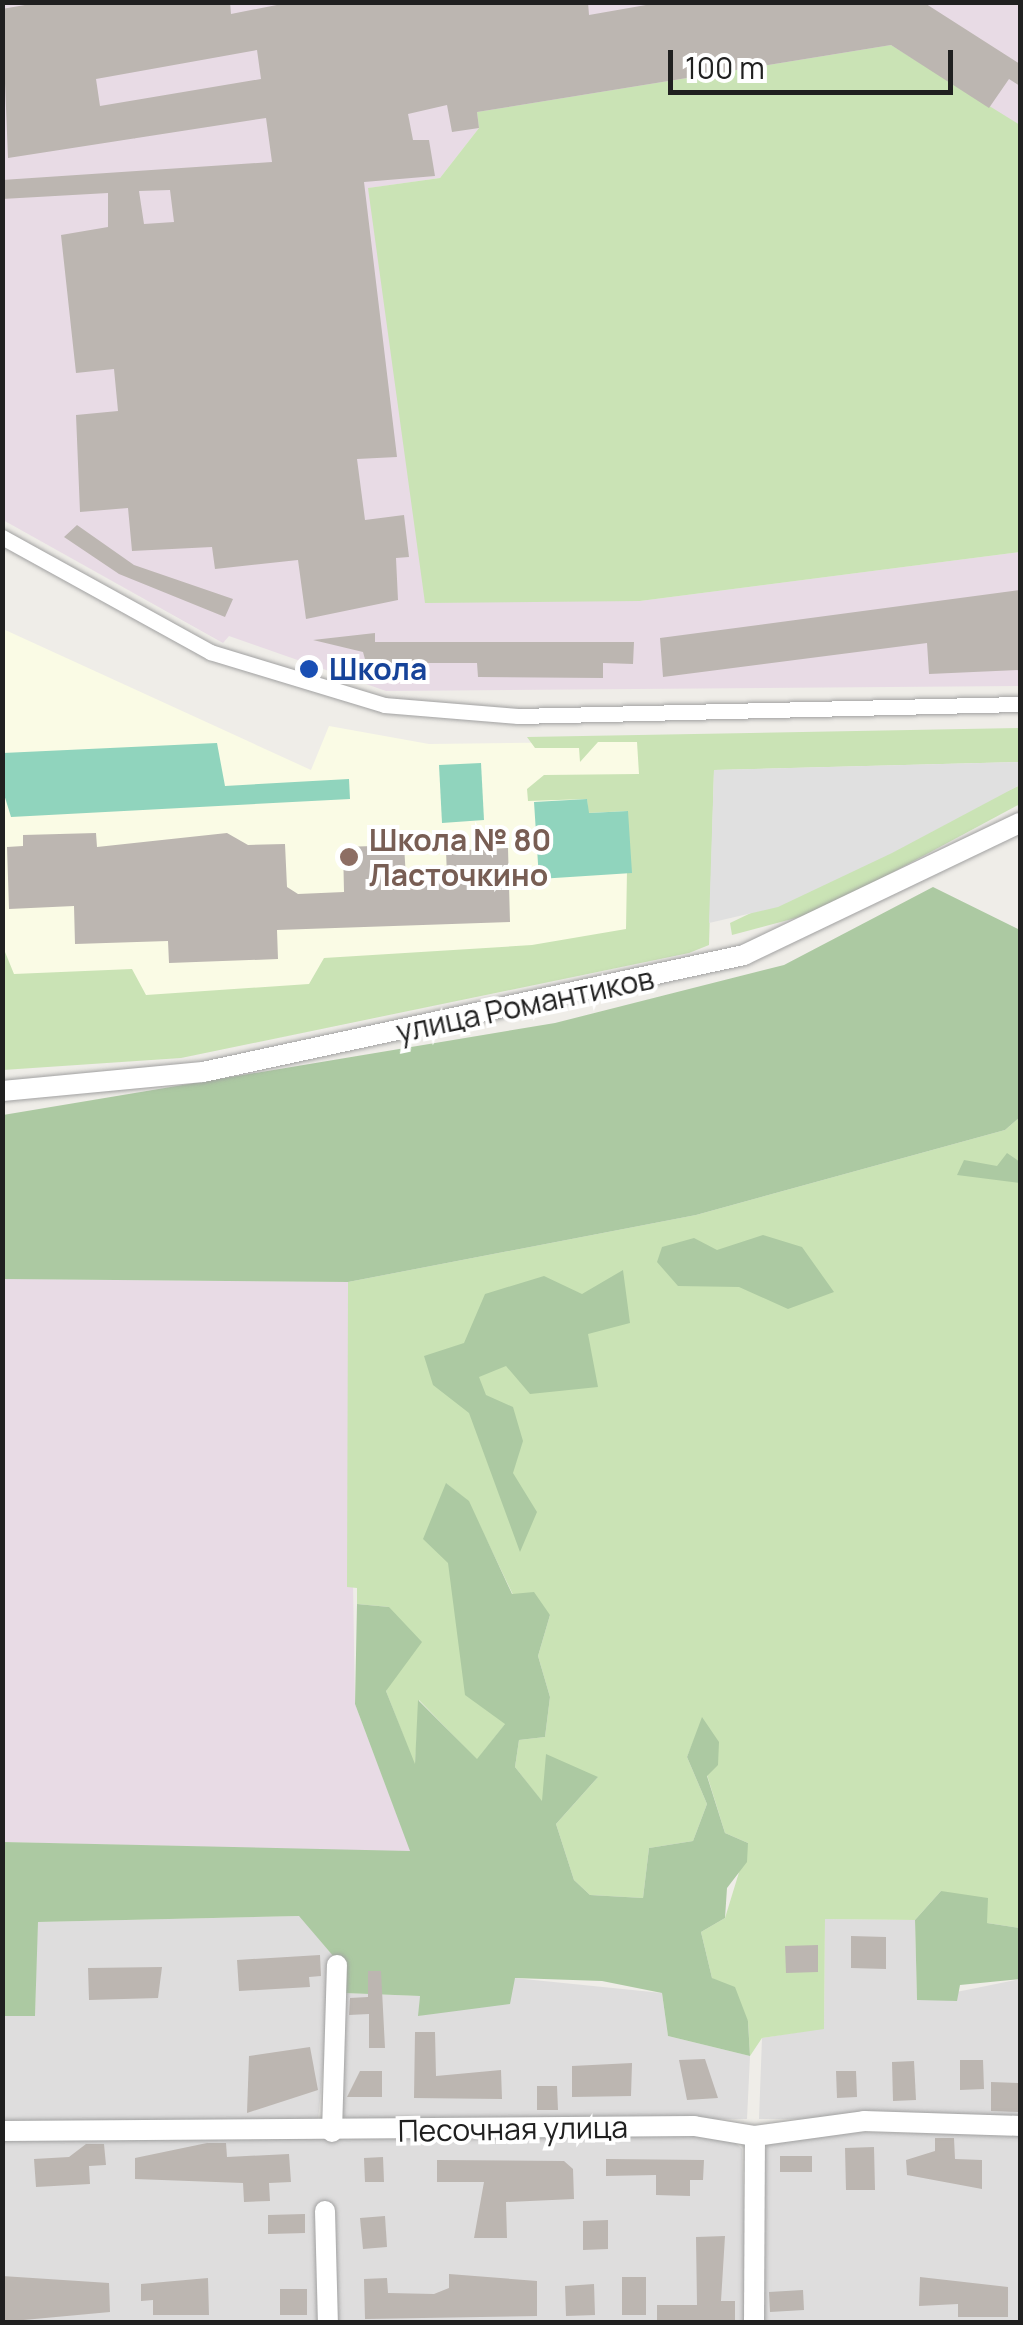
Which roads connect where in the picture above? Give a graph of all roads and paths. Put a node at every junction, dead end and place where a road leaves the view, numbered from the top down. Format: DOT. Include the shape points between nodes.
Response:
graph roads {
  1 [pos="2,537"];
  2 [pos="1020,704"];
  3 [pos="1020,822"];
  4 [pos="2,1090"];
  5 [pos="337,1965"];
  6 [pos="1020,2126"];
  7 [pos="2,2131"];
  8 [pos="332,2132"];
  9 [pos="754,2136"];
  10 [pos="325,2212"];
  11 [pos="328,2322"];
  12 [pos="754,2322"];
  1 -- 2 [label="street" via="210,652 384,704 518,716"];
  3 -- 4 [label="street, улица Романтиков" via="744,955 203,1072"];
  5 -- 8 [label="street"];
  6 -- 9 [label="street, Песочная улица" via="864,2121"];
  7 -- 8 [label="street, Песочная улица"];
  8 -- 9 [label="street, Песочная улица" via="694,2126"];
  9 -- 12 [label="street"];
  10 -- 11 [label="street"];
}
